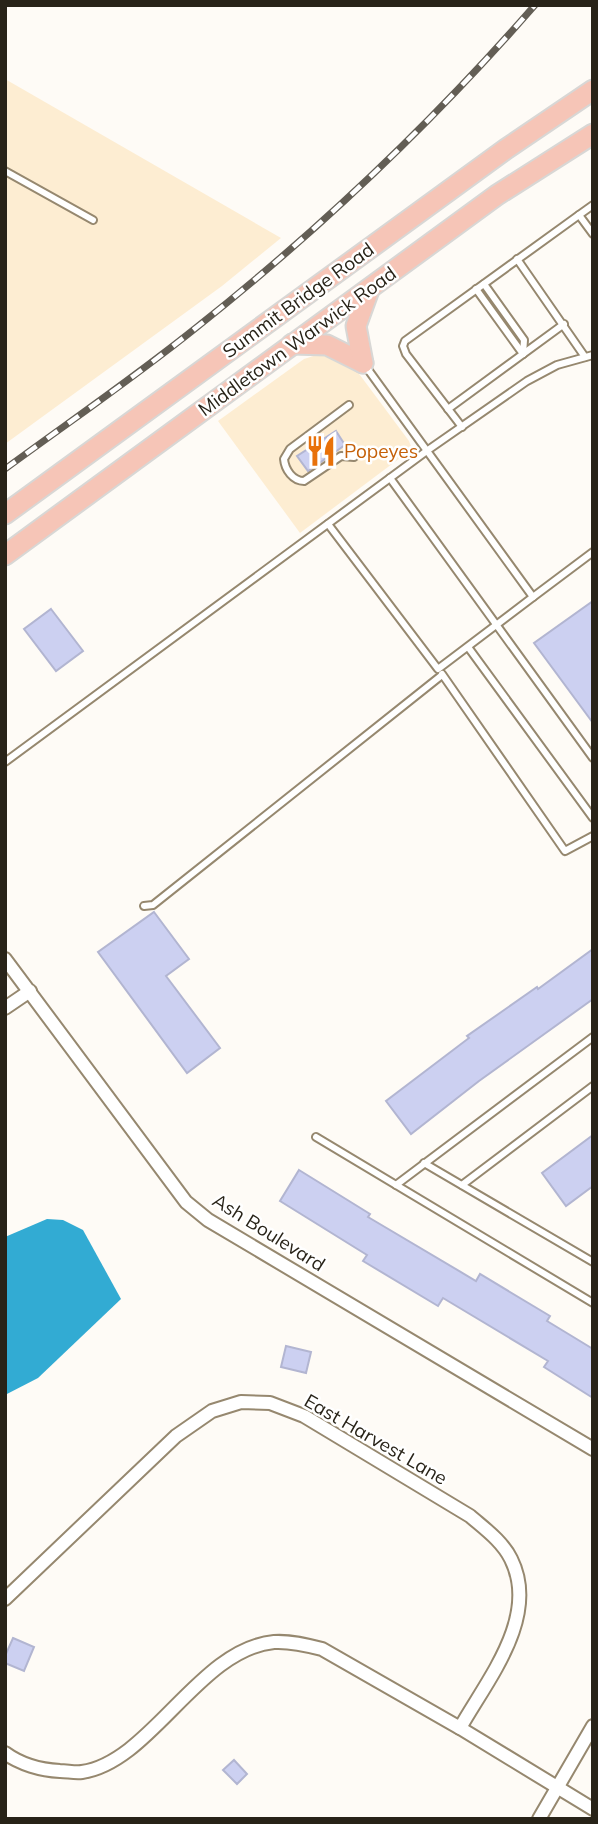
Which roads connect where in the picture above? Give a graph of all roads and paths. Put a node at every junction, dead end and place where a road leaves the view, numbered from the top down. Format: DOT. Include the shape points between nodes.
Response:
graph roads {
  1 [pos="593,90"];
  2 [pos="593,134"];
  3 [pos="5,171"];
  4 [pos="593,205"];
  5 [pos="579,215"];
  6 [pos="93,220"];
  7 [pos="593,233"];
  8 [pos="517,259"];
  9 [pos="484,284"];
  10 [pos="370,288"];
  11 [pos="476,289"];
  12 [pos="564,324"];
  13 [pos="292,344"];
  14 [pos="523,354"];
  15 [pos="589,356"];
  16 [pos="363,363"];
  17 [pos="349,405"];
  18 [pos="448,409"];
  19 [pos="462,427"];
  20 [pos="428,450"];
  21 [pos="354,457"];
  22 [pos="390,478"];
  23 [pos="5,514"];
  24 [pos="328,524"];
  25 [pos="593,552"];
  26 [pos="5,555"];
  27 [pos="533,597"];
  28 [pos="498,624"];
  29 [pos="468,647"];
  30 [pos="440,672"];
  31 [pos="593,758"];
  32 [pos="5,762"];
  33 [pos="593,818"];
  34 [pos="593,836"];
  35 [pos="144,906"];
  36 [pos="5,959"];
  37 [pos="30,991"];
  38 [pos="5,1008"];
  39 [pos="593,1037"];
  40 [pos="593,1086"];
  41 [pos="316,1137"];
  42 [pos="424,1163"];
  43 [pos="396,1185"];
  44 [pos="462,1185"];
  45 [pos="593,1262"];
  46 [pos="593,1303"];
  47 [pos="593,1449"];
  48 [pos="5,1599"];
  49 [pos="593,1726"];
  50 [pos="460,1728"];
  51 [pos="5,1753"];
  52 [pos="555,1787"];
  53 [pos="593,1810"];
  54 [pos="539,1819"];
  1 -- 23 [label="main road, Summit Bridge Road"];
  2 -- 10 [label="main road, Middletown Warwick Road" via="497,195"];
  3 -- 6 [label="lane"];
  4 -- 5 [label="lane"];
  5 -- 7 [label="lane"];
  5 -- 8 [label="lane"];
  8 -- 9 [label="lane"];
  8 -- 12 [label="lane"];
  9 -- 11 [label="lane"];
  9 -- 14 [label="lane" via="524,340"];
  10 -- 13 [label="main road, Middletown Warwick Road"];
  10 -- 16 [label="main road" via="356,326"];
  11 -- 14 [label="lane"];
  11 -- 18 [label="lane" via="403,346"];
  12 -- 14 [label="lane"];
  12 -- 15 [label="lane"];
  13 -- 16 [label="main road" via="327,345"];
  13 -- 26 [label="main road, Middletown Warwick Road"];
  14 -- 18 [label="lane"];
  15 -- 19 [label="lane" via="557,365 527,381"];
  16 -- 20 [label="lane"];
  17 -- 21 [label="lane" via="285,453 284,463 293,477 304,481 341,456"];
  18 -- 19 [label="lane"];
  19 -- 20 [label="lane"];
  20 -- 22 [label="lane"];
  20 -- 27 [label="lane"];
  22 -- 24 [label="lane"];
  22 -- 28 [label="lane"];
  24 -- 30 [label="lane"];
  24 -- 32 [label="lane"];
  25 -- 27 [label="lane"];
  27 -- 28 [label="lane"];
  28 -- 29 [label="lane"];
  28 -- 31 [label="lane"];
  29 -- 30 [label="lane"];
  29 -- 33 [label="lane"];
  30 -- 34 [label="lane" via="565,851"];
  30 -- 35 [label="lane" via="153,905"];
  36 -- 37 [label="street, Ash Boulevard"];
  37 -- 38 [label="street"];
  37 -- 47 [label="street, Ash Boulevard" via="186,1202 208,1220"];
  39 -- 42 [label="lane"];
  40 -- 44 [label="lane"];
  41 -- 43 [label="lane"];
  42 -- 43 [label="lane"];
  42 -- 44 [label="lane"];
  43 -- 46 [label="lane"];
  44 -- 45 [label="lane"];
  48 -- 50 [label="street, East Harvest Lane" via="176,1436 212,1411 241,1402 270,1403 304,1416 470,1516 511,1559 520,1609 509,1643"];
  49 -- 52 [label="street"];
  50 -- 51 [label="street" via="322,1649 273,1642 221,1664 113,1760 82,1772 48,1770"];
  50 -- 52 [label="street"];
  52 -- 53 [label="street"];
  52 -- 54 [label="street"];
}
